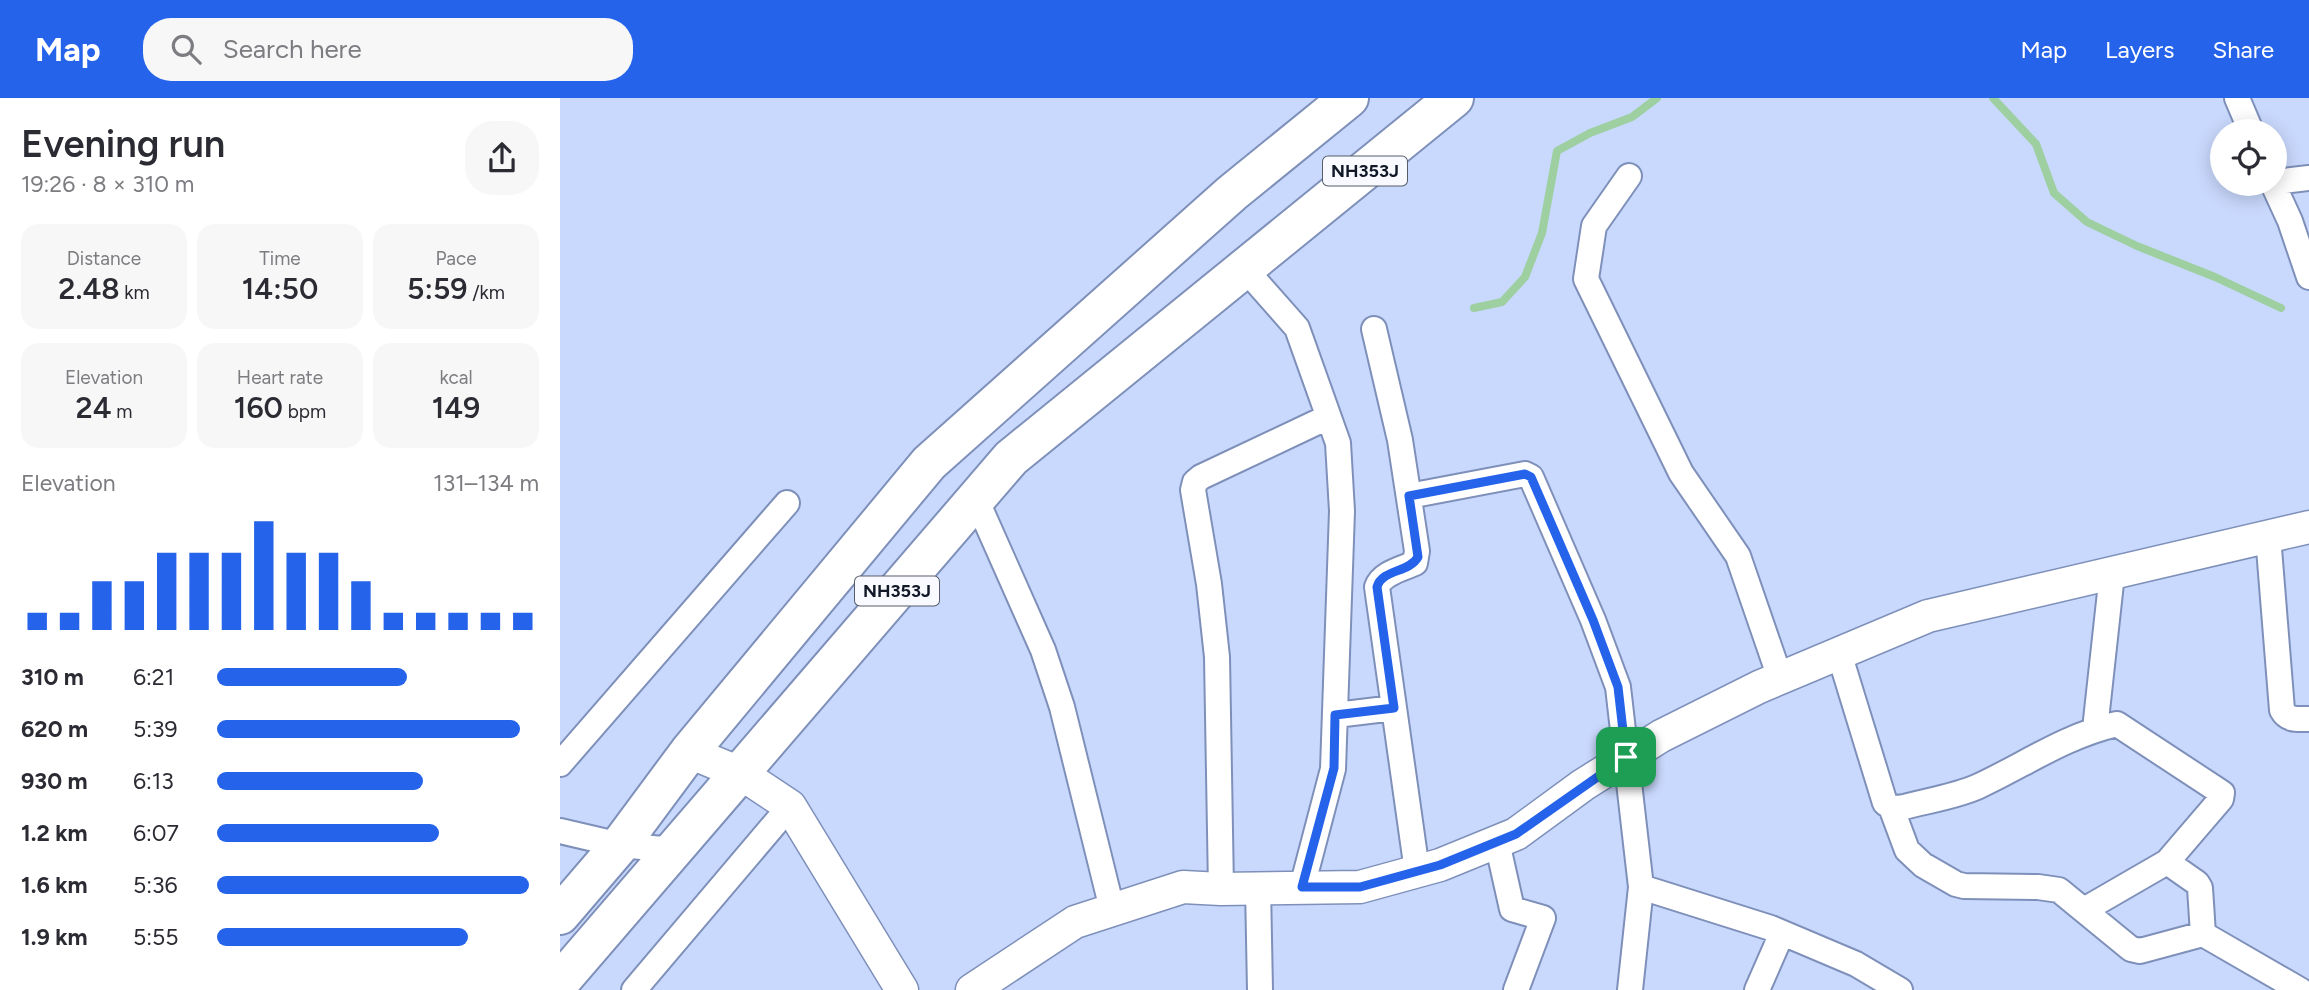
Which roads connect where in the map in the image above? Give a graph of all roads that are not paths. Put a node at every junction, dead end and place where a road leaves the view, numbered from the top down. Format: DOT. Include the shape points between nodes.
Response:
graph roads {
  1 [pos="1349,98"];
  2 [pos="1454,98"];
  3 [pos="2237,98"];
  4 [pos="2245,119"];
  5 [pos="1629,176"];
  6 [pos="2309,178"];
  7 [pos="2287,181"];
  8 [pos="2279,196"];
  9 [pos="1245,269"];
  10 [pos="2309,277"];
  11 [pos="1374,329"];
  12 [pos="1328,417"];
  13 [pos="1409,496"];
  14 [pos="976,499"];
  15 [pos="788,503"];
  16 [pos="2309,527"];
  17 [pos="2268,537"];
  18 [pos="2112,574"];
  19 [pos="1839,653"];
  20 [pos="1780,678"];
  21 [pos="1394,708"];
  22 [pos="1335,715"];
  23 [pos="2309,719"];
  24 [pos="2095,729"];
  25 [pos="689,752"];
  26 [pos="1626,757"];
  27 [pos="560,764"];
  28 [pos="740,773"];
  29 [pos="790,806"];
  30 [pos="1891,807"];
  31 [pos="560,831"];
  32 [pos="1497,842"];
  33 [pos="620,845"];
  34 [pos="674,850"];
  35 [pos="2167,862"];
  36 [pos="1418,871"];
  37 [pos="1258,887"];
  38 [pos="1302,887"];
  39 [pos="1641,887"];
  40 [pos="1221,889"];
  41 [pos="1112,909"];
  42 [pos="2084,910"];
  43 [pos="560,915"];
  44 [pos="1782,933"];
  45 [pos="2203,934"];
  46 [pos="560,982"];
  47 [pos="634,990"];
  48 [pos="902,990"];
  49 [pos="972,990"];
  50 [pos="1260,990"];
  51 [pos="1516,990"];
  52 [pos="1630,990"];
  53 [pos="1757,990"];
  54 [pos="1900,990"];
  55 [pos="2300,990"];
  1 -- 25 [label="highway, NH353J" via="1232,193 929,463"];
  2 -- 9 [label="highway, NH353J"];
  3 -- 4 [label="street"];
  5 -- 20 [label="street" via="1594,226 1586,279 1681,473 1738,556"];
  6 -- 7 [label="street"];
  8 -- 10 [label="street"];
  9 -- 12 [label="street" via="1297,328"];
  9 -- 14 [label="highway, NH353J" via="1011,458"];
  11 -- 13 [label="street"];
  12 -- 22 [label="street" via="1338,443 1342,511"];
  12 -- 40 [label="street" via="1201,477 1193,490 1216,657"];
  13 -- 21 [label="street" via="1418,557 1415,563 1378,581 1377,587"];
  13 -- 26 [label="street" via="1525,474 1531,477 1618,687"];
  14 -- 28 [label="highway, NH353J"];
  14 -- 41 [label="street" via="1062,707"];
  15 -- 27 [label="street"];
  16 -- 17 [label="street"];
  17 -- 18 [label="street"];
  17 -- 23 [label="street" via="2282,710 2292,719"];
  18 -- 19 [label="street" via="1928,616"];
  18 -- 24 [label="street"];
  19 -- 20 [label="street"];
  19 -- 30 [label="street" via="1885,803"];
  20 -- 26 [label="street"];
  21 -- 22 [label="street"];
  21 -- 36 [label="street"];
  22 -- 38 [label="street" via="1334,768"];
  24 -- 30 [label="street" via="1977,788"];
  24 -- 35 [label="street" via="2117,724 2222,793"];
  25 -- 28 [label="street"];
  25 -- 33 [label="highway, NH353J"];
  26 -- 32 [label="street" via="1516,834"];
  26 -- 39 [label="street"];
  28 -- 29 [label="street"];
  28 -- 34 [label="highway, NH353J"];
  29 -- 47 [label="street"];
  29 -- 48 [label="street"];
  30 -- 42 [label="street" via="1907,850 1956,884 2059,890"];
  31 -- 33 [label="street"];
  32 -- 36 [label="street"];
  32 -- 51 [label="street" via="1512,909 1543,918"];
  33 -- 34 [label="street"];
  33 -- 43 [label="highway, NH353J"];
  34 -- 46 [label="highway, NH353J"];
  35 -- 42 [label="street"];
  35 -- 45 [label="street" via="2200,888"];
  36 -- 38 [label="street" via="1360,887"];
  37 -- 38 [label="street"];
  37 -- 40 [label="street"];
  37 -- 50 [label="street"];
  39 -- 44 [label="street"];
  39 -- 52 [label="street"];
  40 -- 41 [label="street" via="1183,887"];
  41 -- 49 [label="street" via="1075,922"];
  42 -- 45 [label="street" via="2131,949 2140,951"];
  44 -- 53 [label="street"];
  44 -- 54 [label="street" via="1857,964"];
  45 -- 55 [label="street"];
}
